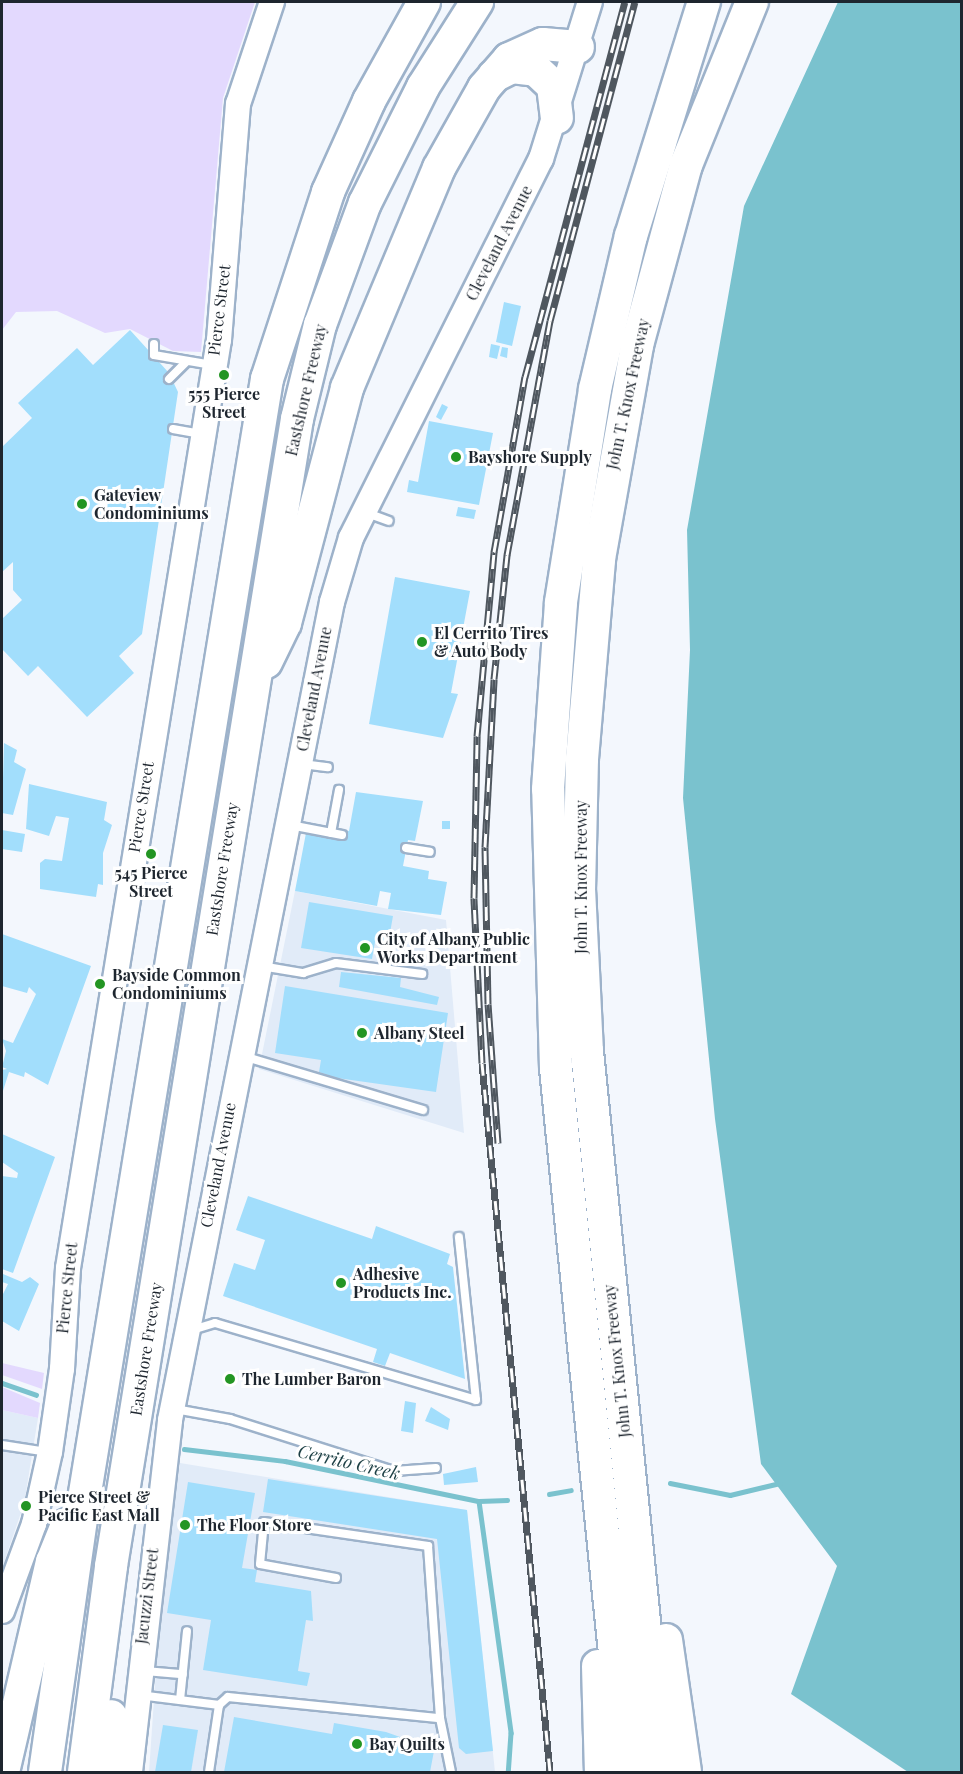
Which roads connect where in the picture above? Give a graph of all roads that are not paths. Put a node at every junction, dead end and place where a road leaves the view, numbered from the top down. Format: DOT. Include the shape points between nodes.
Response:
graph roads {
  1 [pos="272,2"];
  2 [pos="406,2"];
  3 [pos="424,2"];
  4 [pos="477,2"];
  5 [pos="590,2"];
  6 [pos="693,2"];
  7 [pos="704,2"];
  8 [pos="745,2"];
  9 [pos="752,2"];
  10 [pos="578,47"];
  11 [pos="718,78"];
  12 [pos="484,88"];
  13 [pos="556,118"];
  14 [pos="657,145"];
  15 [pos="341,161"];
  16 [pos="154,344"];
  17 [pos="187,361"];
  18 [pos="212,366"];
  19 [pos="169,379"];
  20 [pos="173,429"];
  21 [pos="200,435"];
  22 [pos="363,511"];
  23 [pos="389,521"];
  24 [pos="249,698"];
  25 [pos="299,764"];
  26 [pos="328,767"];
  27 [pos="339,790"];
  28 [pos="286,824"];
  29 [pos="331,833"];
  30 [pos="342,835"];
  31 [pos="406,848"];
  32 [pos="430,852"];
  33 [pos="258,965"];
  34 [pos="422,974"];
  35 [pos="240,1055"];
  36 [pos="423,1110"];
  37 [pos="459,1237"];
  38 [pos="185,1332"];
  39 [pos="615,1342"];
  40 [pos="171,1414"];
  41 [pos="2,1445"];
  42 [pos="50,1452"];
  43 [pos="436,1468"];
  44 [pos="83,1505"];
  45 [pos="336,1578"];
  46 [pos="608,1579"];
  47 [pos="3,1604"];
  48 [pos="104,1624"];
  49 [pos="187,1631"];
  50 [pos="139,1671"];
  51 [pos="183,1674"];
  52 [pos="136,1695"];
  53 [pos="180,1700"];
  54 [pos="219,1705"];
  55 [pos="440,1718"];
  56 [pos="3,1773"];
  57 [pos="45,1773"];
  58 [pos="84,1773"];
  59 [pos="107,1773"];
  60 [pos="130,1773"];
  61 [pos="209,1773"];
  62 [pos="451,1773"];
  63 [pos="601,1773"];
  64 [pos="627,1773"];
  65 [pos="659,1773"];
  66 [pos="685,1773"];
  1 -- 18 [label="street, Pierce Street" via="238,104 219,340"];
  2 -- 15 [label="highway"];
  3 -- 15 [label="highway"];
  4 -- 24 [label="highway, Eastshore Freeway" via="393,143 330,294 297,419"];
  5 -- 10 [label="street, Cleveland Avenue"];
  6 -- 14 [label="highway"];
  7 -- 14 [label="highway, John T. Knox Freeway"];
  8 -- 11 [label="highway"];
  9 -- 11 [label="highway, John T. Knox Freeway"];
  10 -- 12 [label="highway" via="551,43 525,49"];
  10 -- 13 [label="street, Cleveland Avenue"];
  11 -- 39 [label="highway, John T. Knox Freeway" via="673,205 632,366 607,499 588,664 580,827 582,966"];
  12 -- 13 [label="highway" via="504,69 536,70 553,86"];
  12 -- 24 [label="highway" via="423,201 358,359 285,623"];
  13 -- 22 [label="street, Cleveland Avenue" via="530,182"];
  14 -- 46 [label="highway, John T. Knox Freeway" via="615,295 582,458 558,634 548,789 556,1068"];
  15 -- 44 [label="highway" via="295,282 260,413"];
  16 -- 17 [label="lane" via="154,355"];
  17 -- 18 [label="lane"];
  17 -- 19 [label="lane"];
  18 -- 21 [label="street, Pierce Street"];
  20 -- 21 [label="lane"];
  21 -- 42 [label="street, Pierce Street" via="68,1268 62,1369"];
  22 -- 23 [label="lane"];
  22 -- 25 [label="street, Cleveland Avenue" via="332,602"];
  24 -- 48 [label="highway, Eastshore Freeway"];
  25 -- 26 [label="lane"];
  25 -- 28 [label="street, Cleveland Avenue"];
  27 -- 29 [label="lane"];
  28 -- 29 [label="lane"];
  28 -- 33 [label="street, Cleveland Avenue"];
  29 -- 30 [label="lane"];
  31 -- 32 [label="lane"];
  33 -- 34 [label="lane" via="303,973 336,963"];
  33 -- 35 [label="street, Cleveland Avenue"];
  35 -- 36 [label="lane"];
  35 -- 38 [label="street, Cleveland Avenue"];
  37 -- 38 [label="lane" via="476,1400 215,1323"];
  38 -- 40 [label="street, Cleveland Avenue"];
  39 -- 65 [label="highway, John T. Knox Freeway"];
  39 -- 66 [label="highway" via="630,1364"];
  40 -- 43 [label="lane" via="230,1419 394,1471"];
  40 -- 50 [label="street, Jacuzzi Street"];
  41 -- 42 [label="lane"];
  42 -- 47 [label="street, Pierce Street" via="34,1524"];
  44 -- 56 [label="highway" via="62,1531 52,1562"];
  44 -- 57 [label="highway"];
  45 -- 55 [label="lane" via="260,1564 264,1522 428,1546"];
  46 -- 63 [label="highway" via="598,1661"];
  46 -- 64 [label="highway, John T. Knox Freeway"];
  48 -- 58 [label="highway, Eastshore Freeway"];
  48 -- 59 [label="highway" via="116,1664"];
  49 -- 51 [label="lane"];
  50 -- 51 [label="lane"];
  50 -- 52 [label="street, Jacuzzi Street"];
  51 -- 53 [label="lane"];
  52 -- 53 [label="lane"];
  52 -- 60 [label="street, Jacuzzi Street"];
  53 -- 54 [label="lane"];
  54 -- 55 [label="lane" via="228,1697"];
  54 -- 61 [label="lane"];
  55 -- 62 [label="lane"];
}
